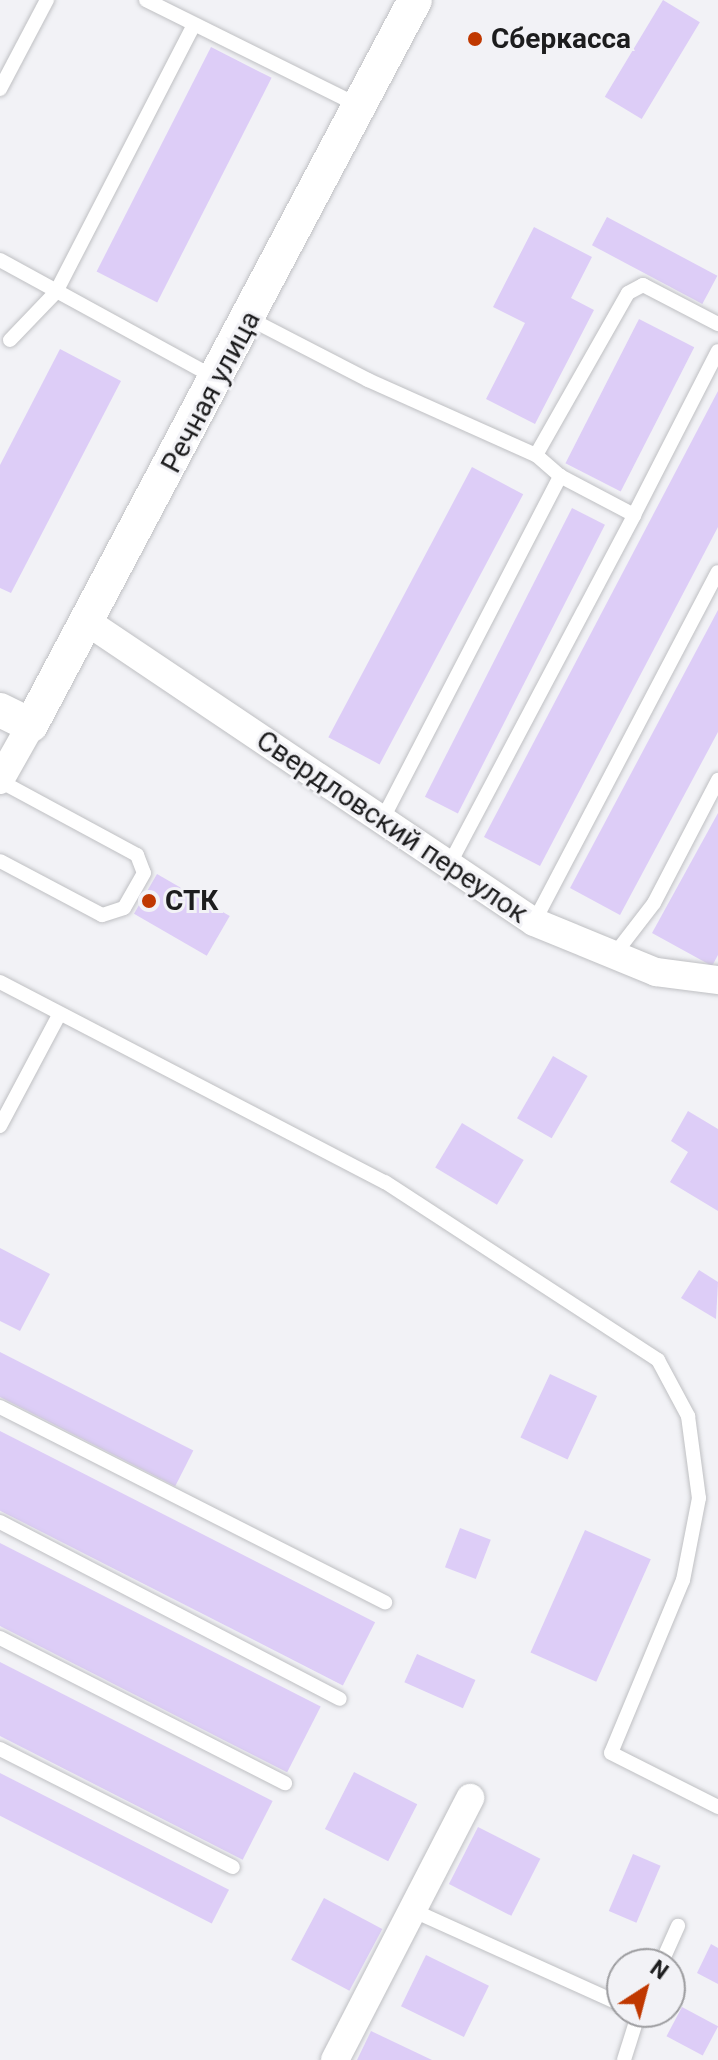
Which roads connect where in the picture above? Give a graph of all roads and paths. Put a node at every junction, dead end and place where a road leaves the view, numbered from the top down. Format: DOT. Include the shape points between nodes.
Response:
graph roads {
  1 [pos="47,0"];
  2 [pos="146,0"];
  3 [pos="415,0"];
  4 [pos="194,25"];
  5 [pos="0,89"];
  6 [pos="360,106"];
  7 [pos="0,260"];
  8 [pos="56,292"];
  9 [pos="250,319"];
  10 [pos="718,324"];
  11 [pos="10,340"];
  12 [pos="718,351"];
  13 [pos="218,379"];
  14 [pos="536,455"];
  15 [pos="560,476"];
  16 [pos="634,515"];
  17 [pos="718,572"];
  18 [pos="89,623"];
  19 [pos="0,710"];
  20 [pos="31,725"];
  21 [pos="718,780"];
  22 [pos="0,781"];
  23 [pos="381,822"];
  24 [pos="0,861"];
  25 [pos="448,867"];
  26 [pos="534,922"];
  27 [pos="614,955"];
  28 [pos="718,980"];
  29 [pos="0,982"];
  30 [pos="59,1015"];
  31 [pos="0,1126"];
  32 [pos="0,1407"];
  33 [pos="0,1522"];
  34 [pos="385,1602"];
  35 [pos="0,1638"];
  36 [pos="340,1699"];
  37 [pos="0,1749"];
  38 [pos="285,1783"];
  39 [pos="470,1798"];
  40 [pos="718,1807"];
  41 [pos="233,1867"];
  42 [pos="412,1910"];
  43 [pos="678,1926"];
  44 [pos="668,1948"];
  45 [pos="606,1998"];
  46 [pos="634,2028"];
  47 [pos="335,2060"];
  48 [pos="624,2060"];
  1 -- 5 [label="lane"];
  2 -- 4 [label="lane"];
  3 -- 6 [label="street, Речная улица"];
  4 -- 6 [label="lane"];
  4 -- 8 [label="lane"];
  6 -- 9 [label="street, Речная улица"];
  7 -- 8 [label="lane"];
  8 -- 11 [label="lane"];
  8 -- 13 [label="lane"];
  9 -- 13 [label="street, Речная улица"];
  9 -- 14 [label="lane" via="368,380"];
  10 -- 14 [label="lane" via="643,285 628,293"];
  12 -- 16 [label="lane"];
  13 -- 18 [label="street, Речная улица"];
  14 -- 15 [label="lane"];
  15 -- 16 [label="lane"];
  15 -- 23 [label="lane"];
  16 -- 25 [label="lane"];
  17 -- 26 [label="lane"];
  18 -- 20 [label="street, Речная улица"];
  18 -- 23 [label="street, Свердловский переулок"];
  19 -- 20 [label="street"];
  20 -- 22 [label="street, Речная улица"];
  21 -- 27 [label="lane" via="654,903"];
  22 -- 24 [label="lane" via="137,855 144,873 124,908 102,915"];
  23 -- 25 [label="street, Свердловский переулок"];
  25 -- 26 [label="street, Свердловский переулок"];
  26 -- 27 [label="street, Свердловский переулок"];
  27 -- 28 [label="street, Свердловский переулок" via="656,972"];
  29 -- 30 [label="lane"];
  30 -- 31 [label="lane"];
  30 -- 40 [label="lane" via="385,1182 658,1360 688,1416 699,1498 683,1580 611,1753"];
  32 -- 34 [label="lane"];
  33 -- 36 [label="lane"];
  35 -- 38 [label="lane"];
  37 -- 41 [label="lane"];
  39 -- 42 [label="street"];
  42 -- 45 [label="lane"];
  42 -- 47 [label="street"];
  43 -- 44 [label="lane"];
  46 -- 48 [label="lane"];
}
